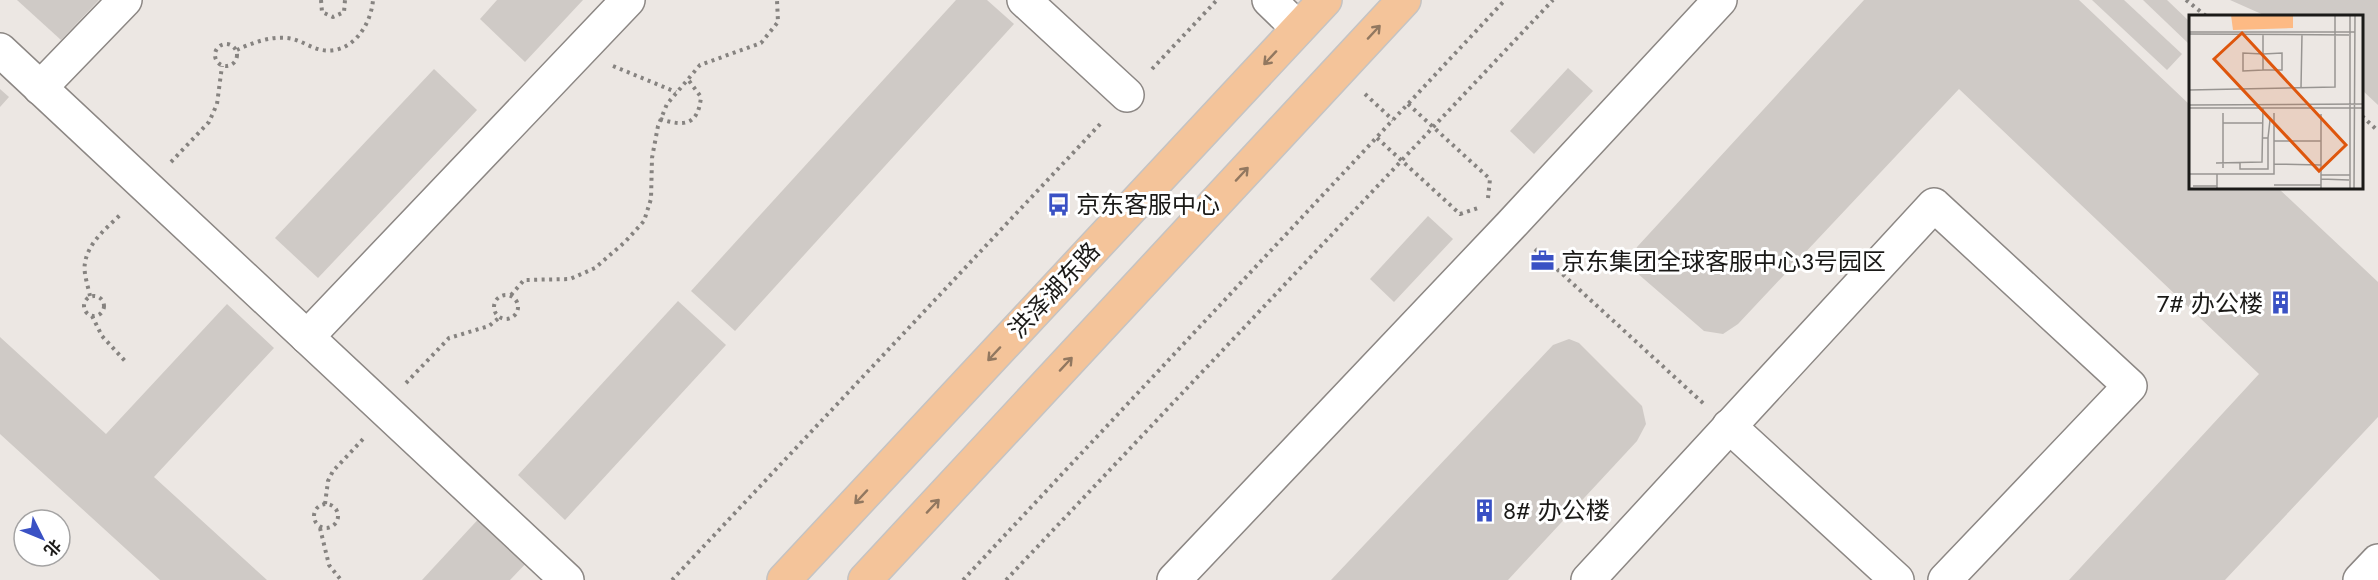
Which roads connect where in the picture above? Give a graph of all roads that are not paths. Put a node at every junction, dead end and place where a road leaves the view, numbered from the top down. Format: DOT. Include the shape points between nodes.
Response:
graph roads {
  1 [pos="125,0"];
  2 [pos="628,0"];
  3 [pos="1024,0"];
  4 [pos="1269,0"];
  5 [pos="1325,0"];
  6 [pos="1404,0"];
  7 [pos="1720,0"];
  8 [pos="1298,28"];
  9 [pos="0,50"];
  10 [pos="40,88"];
  11 [pos="1127,95"];
  12 [pos="307,337"];
  13 [pos="1729,426"];
  14 [pos="2378,561"];
  15 [pos="567,580"];
  16 [pos="784,580"];
  17 [pos="865,580"];
  18 [pos="1174,580"];
  19 [pos="1588,580"];
  20 [pos="1897,580"];
  21 [pos="1945,580"];
  22 [pos="2360,580"];
  1 -- 10 [label="lane"];
  2 -- 12 [label="lane"];
  3 -- 11 [label="lane"];
  4 -- 8 [label="lane"];
  5 -- 8 [label="main road, 洪泽湖东路"];
  17 -- 6 [label="main road, one-way"];
  7 -- 18 [label="lane"];
  8 -- 16 [label="main road, 洪泽湖东路, one-way"];
  9 -- 10 [label="lane"];
  10 -- 12 [label="lane"];
  12 -- 15 [label="lane"];
  13 -- 19 [label="lane"];
  13 -- 20 [label="lane"];
  13 -- 21 [label="lane" via="1934,205 2130,386"];
  14 -- 22 [label="lane"];
}
